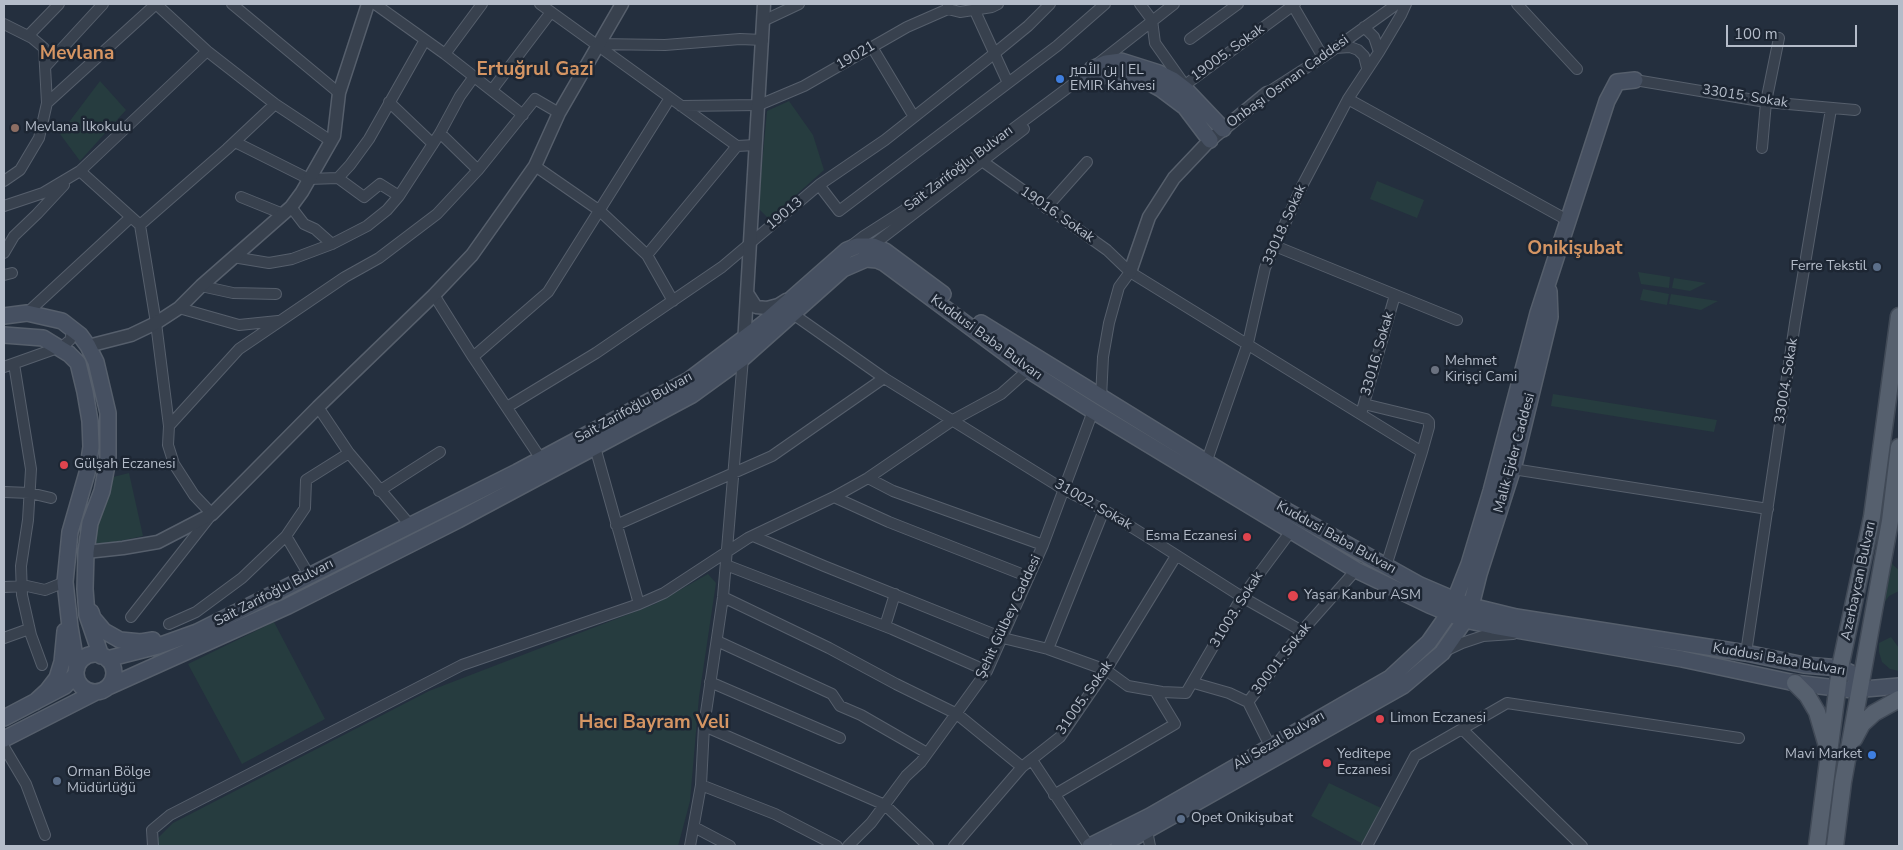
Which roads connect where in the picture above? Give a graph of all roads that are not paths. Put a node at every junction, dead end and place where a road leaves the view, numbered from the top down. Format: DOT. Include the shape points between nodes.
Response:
graph roads {
  1 [pos="60,4"];
  2 [pos="103,4"];
  3 [pos="156,4"];
  4 [pos="232,4"];
  5 [pos="482,4"];
  6 [pos="540,4"];
  7 [pos="622,4"];
  8 [pos="764,4"];
  9 [pos="798,4"];
  10 [pos="998,4"];
  11 [pos="1050,4"];
  12 [pos="1105,4"];
  13 [pos="1140,4"];
  14 [pos="1174,4"];
  15 [pos="1238,4"];
  16 [pos="1294,4"];
  17 [pos="1397,4"];
  18 [pos="1406,4"];
  19 [pos="1517,4"];
  20 [pos="367,5"];
  21 [pos="948,6"];
  22 [pos="974,10"];
  23 [pos="551,12"];
  24 [pos="1152,20"];
  25 [pos="763,21"];
  26 [pos="4,24"];
  27 [pos="1364,27"];
  28 [pos="28,36"];
  29 [pos="1779,38"];
  30 [pos="1190,39"];
  31 [pos="425,40"];
  32 [pos="763,40"];
  33 [pos="597,44"];
  34 [pos="872,47"];
  35 [pos="1335,48"];
  36 [pos="207,51"];
  37 [pos="1379,52"];
  38 [pos="995,53"];
  39 [pos="445,54"];
  40 [pos="1323,57"];
  41 [pos="45,67"];
  42 [pos="1367,68"];
  43 [pos="1577,69"];
  44 [pos="1090,75"];
  45 [pos="473,78"];
  46 [pos="1636,80"];
  47 [pos="1008,83"];
  48 [pos="1186,87"];
  49 [pos="492,90"];
  50 [pos="339,93"];
  51 [pos="1267,93"];
  52 [pos="670,98"];
  53 [pos="1348,99"];
  54 [pos="389,102"];
  55 [pos="1766,102"];
  56 [pos="47,103"];
  57 [pos="275,104"];
  58 [pos="759,105"];
  59 [pos="681,106"];
  60 [pos="1831,109"];
  61 [pos="1855,110"];
  62 [pos="559,113"];
  63 [pos="523,115"];
  64 [pos="914,117"];
  65 [pos="1223,129"];
  66 [pos="440,133"];
  67 [pos="1210,140"];
  68 [pos="331,141"];
  69 [pos="235,142"];
  70 [pos="433,144"];
  71 [pos="756,145"];
  72 [pos="737,146"];
  73 [pos="1762,148"];
  74 [pos="982,161"];
  75 [pos="1087,162"];
  76 [pos="535,166"];
  77 [pos="478,170"];
  78 [pos="76,173"];
  79 [pos="338,178"];
  80 [pos="309,179"];
  81 [pos="4,181"];
  82 [pos="819,185"];
  83 [pos="399,196"];
  84 [pos="241,197"];
  85 [pos="4,206"];
  86 [pos="1046,208"];
  87 [pos="287,210"];
  88 [pos="600,211"];
  89 [pos="131,217"];
  90 [pos="1569,220"];
  91 [pos="140,225"];
  92 [pos="332,244"];
  93 [pos="750,244"];
  94 [pos="873,246"];
  95 [pos="1275,246"];
  96 [pos="847,250"];
  97 [pos="4,253"];
  98 [pos="647,255"];
  99 [pos="233,257"];
  100 [pos="843,269"];
  101 [pos="1130,272"];
  102 [pos="1549,284"];
  103 [pos="201,286"];
  104 [pos="747,292"];
  105 [pos="800,292"];
  106 [pos="276,294"];
  107 [pos="1395,295"];
  108 [pos="434,296"];
  109 [pos="673,301"];
  110 [pos="179,308"];
  111 [pos="27,313"];
  112 [pos="793,314"];
  113 [pos="4,316"];
  114 [pos="1899,316"];
  115 [pos="50,317"];
  116 [pos="1457,320"];
  117 [pos="281,321"];
  118 [pos="156,323"];
  119 [pos="73,329"];
  120 [pos="4,335"];
  121 [pos="43,338"];
  122 [pos="744,338"];
  123 [pos="1248,343"];
  124 [pos="88,346"];
  125 [pos="58,347"];
  126 [pos="473,357"];
  127 [pos="743,358"];
  128 [pos="9,366"];
  129 [pos="1028,370"];
  130 [pos="884,378"];
  131 [pos="1097,405"];
  132 [pos="507,406"];
  133 [pos="318,407"];
  134 [pos="1363,409"];
  135 [pos="953,420"];
  136 [pos="169,426"];
  137 [pos="595,447"];
  138 [pos="1899,447"];
  139 [pos="440,452"];
  140 [pos="1422,452"];
  141 [pos="349,453"];
  142 [pos="541,459"];
  143 [pos="1206,463"];
  144 [pos="1513,469"];
  145 [pos="732,475"];
  146 [pos="868,478"];
  147 [pos="1063,489"];
  148 [pos="379,491"];
  149 [pos="4,492"];
  150 [pos="30,493"];
  151 [pos="834,497"];
  152 [pos="51,498"];
  153 [pos="1768,508"];
  154 [pos="1104,510"];
  155 [pos="212,514"];
  156 [pos="410,525"];
  157 [pos="616,526"];
  158 [pos="1291,531"];
  159 [pos="286,536"];
  160 [pos="753,536"];
  161 [pos="1043,545"];
  162 [pos="86,552"];
  163 [pos="727,553"];
  164 [pos="1176,556"];
  165 [pos="726,565"];
  166 [pos="1386,566"];
  167 [pos="705,567"];
  168 [pos="1356,570"];
  169 [pos="310,575"];
  170 [pos="1029,577"];
  171 [pos="724,578"];
  172 [pos="65,582"];
  173 [pos="22,586"];
  174 [pos="4,587"];
  175 [pos="895,594"];
  176 [pos="723,597"];
  177 [pos="1242,597"];
  178 [pos="86,600"];
  179 [pos="67,604"];
  180 [pos="639,604"];
  181 [pos="1452,606"];
  182 [pos="1468,613"];
  183 [pos="131,617"];
  184 [pos="169,624"];
  185 [pos="885,626"];
  186 [pos="29,628"];
  187 [pos="1302,632"];
  188 [pos="1530,632"];
  189 [pos="182,637"];
  190 [pos="4,638"];
  191 [pos="1003,638"];
  192 [pos="717,641"];
  193 [pos="1048,650"];
  194 [pos="1442,652"];
  195 [pos="1746,653"];
  196 [pos="104,657"];
  197 [pos="42,665"];
  198 [pos="1840,668"];
  199 [pos="1106,670"];
  200 [pos="77,671"];
  201 [pos="987,671"];
  202 [pos="710,682"];
  203 [pos="1194,682"];
  204 [pos="1795,683"];
  205 [pos="1899,686"];
  206 [pos="1838,688"];
  207 [pos="1859,689"];
  208 [pos="102,690"];
  209 [pos="1154,691"];
  210 [pos="1899,699"];
  211 [pos="35,702"];
  212 [pos="1248,702"];
  213 [pos="957,714"];
  214 [pos="4,718"];
  215 [pos="704,726"];
  216 [pos="1462,729"];
  217 [pos="840,738"];
  218 [pos="1739,738"];
  219 [pos="4,739"];
  220 [pos="1850,745"];
  221 [pos="1270,746"];
  222 [pos="4,747"];
  223 [pos="927,753"];
  224 [pos="1829,753"];
  225 [pos="1032,760"];
  226 [pos="1022,767"];
  227 [pos="701,785"];
  228 [pos="1054,795"];
  229 [pos="885,805"];
  230 [pos="694,827"];
  231 [pos="1147,831"];
  232 [pos="45,835"];
  233 [pos="153,846"];
  234 [pos="690,846"];
  235 [pos="730,846"];
  236 [pos="838,846"];
  237 [pos="848,846"];
  238 [pos="928,846"];
  239 [pos="954,846"];
  240 [pos="1089,846"];
  241 [pos="1119,846"];
  242 [pos="1150,846"];
  243 [pos="1367,846"];
  244 [pos="1582,846"];
  245 [pos="1818,846"];
  246 [pos="1835,846"];
  1 -- 28 [label="street"];
  2 -- 41 [label="street"];
  3 -- 36 [label="street"];
  3 -- 56 [label="street"];
  4 -- 50 [label="street"];
  5 -- 39 [label="street"];
  6 -- 23 [label="street"];
  7 -- 33 [label="street"];
  8 -- 25 [label="street"];
  9 -- 25 [label="street"];
  10 -- 22 [label="street"];
  11 -- 38 [label="street, 19013"];
  12 -- 47 [label="street"];
  13 -- 24 [label="street"];
  14 -- 24 [label="street, Sait Zarifoğlu Bulvarı"];
  15 -- 30 [label="street"];
  16 -- 40 [label="street"];
  16 -- 48 [label="street, 19005. Sokak" via="1207,67"];
  17 -- 27 [label="street, Onbaşı Osman Caddesi"];
  18 -- 37 [label="street, 33018. Sokak"];
  19 -- 43 [label="street"];
  20 -- 31 [label="street"];
  20 -- 50 [label="street"];
  21 -- 22 [label="street" via="960,12"];
  21 -- 34 [label="street, 19021"];
  22 -- 38 [label="street"];
  23 -- 33 [label="street"];
  23 -- 49 [label="street"];
  24 -- 44 [label="street, Sait Zarifoğlu Bulvarı"];
  24 -- 48 [label="street" via="1155,43"];
  25 -- 32 [label="street"];
  26 -- 28 [label="street"];
  27 -- 35 [label="street, Onbaşı Osman Caddesi"];
  27 -- 37 [label="street" via="1374,37"];
  28 -- 41 [label="street" via="44,48"];
  29 -- 55 [label="street"];
  31 -- 39 [label="street"];
  31 -- 54 [label="street"];
  32 -- 33 [label="street" via="665,45"];
  32 -- 58 [label="street"];
  33 -- 52 [label="street"];
  33 -- 62 [label="street"];
  34 -- 58 [label="street, 19021" via="804,86"];
  34 -- 64 [label="street"];
  35 -- 40 [label="street, Onbaşı Osman Caddesi"];
  35 -- 42 [label="street" via="1358,50 1364,56"];
  36 -- 57 [label="street"];
  36 -- 78 [label="street"];
  37 -- 42 [label="street, 33018. Sokak"];
  38 -- 47 [label="street"];
  38 -- 64 [label="street, 19013"];
  39 -- 45 [label="street"];
  40 -- 51 [label="street, Onbaşı Osman Caddesi"];
  41 -- 56 [label="street"];
  42 -- 53 [label="street, 33018. Sokak"];
  44 -- 48 [label="main road" via="1106,63 1121,60 1159,73"];
  44 -- 67 [label="main road" via="1120,73 1139,77 1185,107"];
  44 -- 74 [label="street, Sait Zarifoğlu Bulvarı"];
  44 -- 96 [label="street, Sait Zarifoğlu Bulvarı"];
  45 -- 49 [label="street"];
  45 -- 66 [label="street"];
  46 -- 55 [label="street, 33015. Sokak"];
  46 -- 90 [label="main road, Malik Ejder Caddesi" via="1617,82 1607,101"];
  47 -- 82 [label="street" via="839,212"];
  48 -- 65 [label="main road"];
  49 -- 63 [label="street"];
  50 -- 68 [label="street"];
  51 -- 65 [label="street, Onbaşı Osman Caddesi"];
  52 -- 59 [label="street"];
  52 -- 88 [label="street"];
  53 -- 90 [label="street"];
  53 -- 95 [label="street, 33018. Sokak" via="1302,186"];
  54 -- 70 [label="street"];
  54 -- 79 [label="street" via="369,139"];
  55 -- 60 [label="street, 33015. Sokak"];
  55 -- 73 [label="street"];
  56 -- 81 [label="street" via="39,138 20,170"];
  57 -- 68 [label="street"];
  57 -- 69 [label="street"];
  58 -- 59 [label="street"];
  58 -- 71 [label="street"];
  59 -- 72 [label="street"];
  60 -- 61 [label="street, 33015. Sokak"];
  60 -- 153 [label="street, 33004. Sokak"];
  62 -- 63 [label="street" via="535,99"];
  62 -- 76 [label="street"];
  63 -- 77 [label="street"];
  64 -- 82 [label="street, 19013"];
  65 -- 67 [label="street, Onbaşı Osman Caddesi"];
  66 -- 70 [label="street"];
  66 -- 77 [label="street"];
  67 -- 101 [label="street, Onbaşı Osman Caddesi" via="1174,178 1149,218"];
  68 -- 80 [label="street"];
  69 -- 80 [label="street"];
  69 -- 91 [label="street"];
  70 -- 83 [label="street"];
  71 -- 72 [label="street"];
  71 -- 93 [label="street"];
  72 -- 98 [label="street"];
  74 -- 86 [label="street, 19016. Sokak"];
  74 -- 94 [label="street, Sait Zarifoğlu Bulvarı"];
  75 -- 86 [label="street"];
  76 -- 88 [label="street"];
  76 -- 108 [label="street" via="472,255"];
  77 -- 117 [label="street" via="437,214 379,258"];
  78 -- 85 [label="street" via="43,193"];
  78 -- 89 [label="street"];
  78 -- 97 [label="street" via="14,236"];
  79 -- 80 [label="street"];
  79 -- 83 [label="street" via="364,197 380,184"];
  80 -- 87 [label="street"];
  82 -- 93 [label="street, 19013"];
  83 -- 92 [label="street" via="367,226"];
  84 -- 87 [label="street"];
  86 -- 101 [label="street, 19016. Sokak" via="1107,250"];
  87 -- 92 [label="street"];
  87 -- 99 [label="street"];
  88 -- 98 [label="street"];
  88 -- 126 [label="street" via="548,292"];
  89 -- 91 [label="street"];
  89 -- 111 [label="street"];
  90 -- 102 [label="main road, Malik Ejder Caddesi"];
  91 -- 118 [label="street"];
  92 -- 99 [label="street" via="292,259 269,263"];
  93 -- 104 [label="street"];
  93 -- 109 [label="street, 19013"];
  94 -- 96 [label="main road"];
  94 -- 100 [label="street, Sait Zarifoğlu Bulvarı"];
  94 -- 131 [label="main road, Kuddusi Baba Bulvarı" via="885,251"];
  95 -- 107 [label="street"];
  95 -- 123 [label="street, 33018. Sokak" via="1265,268"];
  96 -- 105 [label="main road, Sait Zarifoğlu Bulvarı"];
  98 -- 109 [label="street"];
  99 -- 103 [label="street"];
  100 -- 112 [label="main road, Sait Zarifoğlu Bulvarı"];
  100 -- 129 [label="main road, Kuddusi Baba Bulvarı" via="866,259 884,263"];
  101 -- 123 [label="street, 19016. Sokak"];
  101 -- 131 [label="street, Şehit Gülbey Caddesi" via="1120,287 1109,323"];
  102 -- 144 [label="main road, Malik Ejder Caddesi" via="1550,317"];
  102 -- 181 [label="main road, Malik Ejder Caddesi" via="1538,313 1491,491 1469,564"];
  103 -- 106 [label="street" via="233,293"];
  103 -- 110 [label="street"];
  104 -- 105 [label="street" via="756,307 766,308"];
  104 -- 122 [label="street"];
  105 -- 122 [label="main road, Sait Zarifoğlu Bulvarı"];
  107 -- 116 [label="street"];
  107 -- 134 [label="street, 33016. Sokak"];
  108 -- 126 [label="street"];
  108 -- 133 [label="street"];
  109 -- 132 [label="street, 19013" via="596,353"];
  110 -- 117 [label="street" via="239,325"];
  110 -- 118 [label="street"];
  111 -- 113 [label="main road"];
  111 -- 115 [label="main road"];
  112 -- 127 [label="main road, Sait Zarifoğlu Bulvarı"];
  112 -- 130 [label="street, 31002. Sokak"];
  114 -- 198 [label="main road, Azerbaycan Bulvarı" via="1872,517"];
  115 -- 119 [label="main road"];
  115 -- 121 [label="street" via="42,326"];
  117 -- 136 [label="street" via="239,349"];
  118 -- 124 [label="street" via="131,335"];
  118 -- 136 [label="street"];
  119 -- 124 [label="main road"];
  119 -- 125 [label="street" via="67,344"];
  120 -- 121 [label="main road"];
  121 -- 125 [label="main road"];
  122 -- 127 [label="street"];
  122 -- 142 [label="main road, Sait Zarifoğlu Bulvarı" via="689,380"];
  123 -- 134 [label="street, 19016. Sokak"];
  123 -- 143 [label="street, 33018. Sokak"];
  124 -- 162 [label="main road" via="96,362 108,413 108,460 102,491 90,523"];
  125 -- 128 [label="street"];
  125 -- 172 [label="main road" via="78,363 90,422 91,447 70,532"];
  126 -- 132 [label="street"];
  127 -- 137 [label="main road, Sait Zarifoğlu Bulvarı" via="692,395"];
  127 -- 145 [label="street"];
  128 -- 150 [label="street" via="30,462"];
  129 -- 131 [label="main road, Kuddusi Baba Bulvarı"];
  129 -- 135 [label="street" via="1001,394"];
  130 -- 135 [label="street, 31002. Sokak"];
  130 -- 145 [label="street" via="772,456"];
  131 -- 143 [label="main road, Kuddusi Baba Bulvarı"];
  131 -- 147 [label="street, Şehit Gülbey Caddesi"];
  131 -- 158 [label="main road, Kuddusi Baba Bulvarı"];
  132 -- 142 [label="street"];
  133 -- 141 [label="street"];
  133 -- 155 [label="street"];
  134 -- 140 [label="street, 19016. Sokak"];
  134 -- 140 [label="street" via="1426,419 1429,428"];
  135 -- 146 [label="street"];
  135 -- 147 [label="street, 31002. Sokak"];
  136 -- 155 [label="street" via="168,445 174,464 194,496"];
  137 -- 157 [label="street"];
  137 -- 208 [label="main road, Sait Zarifoğlu Bulvarı" via="296,601"];
  138 -- 207 [label="main road, Azerbaycan Bulvarı" via="1889,528"];
  139 -- 148 [label="street"];
  140 -- 166 [label="street"];
  141 -- 148 [label="street"];
  141 -- 159 [label="street" via="306,480 305,508"];
  142 -- 156 [label="main road, Sait Zarifoğlu Bulvarı"];
  143 -- 166 [label="main road, Kuddusi Baba Bulvarı"];
  144 -- 153 [label="street"];
  144 -- 182 [label="main road, Malik Ejder Caddesi"];
  145 -- 157 [label="street"];
  145 -- 163 [label="street"];
  146 -- 151 [label="street"];
  146 -- 161 [label="street" via="893,491"];
  147 -- 154 [label="street, 31002. Sokak"];
  147 -- 161 [label="street, Şehit Gülbey Caddesi"];
  148 -- 156 [label="street"];
  149 -- 150 [label="street"];
  150 -- 152 [label="street"];
  150 -- 173 [label="street" via="21,566"];
  151 -- 160 [label="street"];
  151 -- 170 [label="street"];
  153 -- 195 [label="street, 33004. Sokak"];
  154 -- 164 [label="street, 31002. Sokak"];
  154 -- 193 [label="street"];
  155 -- 162 [label="street" via="158,542"];
  155 -- 183 [label="street"];
  156 -- 169 [label="main road, Sait Zarifoğlu Bulvarı"];
  157 -- 180 [label="street"];
  158 -- 168 [label="main road, Kuddusi Baba Bulvarı"];
  158 -- 177 [label="street, 31003. Sokak"];
  159 -- 169 [label="street"];
  159 -- 184 [label="street" via="242,578 196,612"];
  160 -- 163 [label="street"];
  160 -- 175 [label="street"];
  161 -- 170 [label="street, Şehit Gülbey Caddesi"];
  162 -- 178 [label="main road"];
  163 -- 165 [label="street"];
  163 -- 167 [label="street"];
  164 -- 177 [label="street, 31002. Sokak"];
  164 -- 199 [label="street, 31005. Sokak"];
  165 -- 171 [label="street"];
  165 -- 185 [label="street"];
  166 -- 181 [label="main road, Kuddusi Baba Bulvarı"];
  167 -- 171 [label="street" via="720,570"];
  167 -- 180 [label="street" via="664,593"];
  168 -- 181 [label="main road, Kuddusi Baba Bulvarı" via="1429,605"];
  168 -- 187 [label="street, 30001. Sokak"];
  169 -- 189 [label="main road, Sait Zarifoğlu Bulvarı"];
  170 -- 191 [label="street, Şehit Gülbey Caddesi"];
  171 -- 176 [label="street"];
  172 -- 173 [label="street" via="45,590"];
  172 -- 179 [label="main road"];
  173 -- 174 [label="street"];
  173 -- 186 [label="street"];
  175 -- 185 [label="street"];
  175 -- 191 [label="street"];
  176 -- 192 [label="street"];
  176 -- 213 [label="street"];
  177 -- 187 [label="street, 31002. Sokak"];
  177 -- 203 [label="street, 31003. Sokak"];
  178 -- 189 [label="main road" via="93,618 104,631 120,640 141,642"];
  178 -- 196 [label="main road" via="91,630"];
  179 -- 200 [label="main road"];
  179 -- 211 [label="main road" via="62,662 57,678"];
  180 -- 233 [label="street" via="453,669 170,815 152,830"];
  181 -- 182 [label="main road, Kuddusi Baba Bulvarı"];
  181 -- 221 [label="main road, Ali Sezal Bulvarı" via="1429,642 1390,678"];
  182 -- 188 [label="main road, Kuddusi Baba Bulvarı"];
  182 -- 194 [label="main road, Ali Sezal Bulvarı"];
  182 -- 195 [label="main road, Kuddusi Baba Bulvarı" via="1516,616"];
  185 -- 201 [label="street"];
  186 -- 190 [label="street"];
  186 -- 197 [label="street"];
  187 -- 212 [label="street, 30001. Sokak"];
  188 -- 194 [label="street" via="1483,636"];
  188 -- 204 [label="main road, Kuddusi Baba Bulvarı"];
  189 -- 196 [label="main road, Sait Zarifoğlu Bulvarı" via="158,646"];
  191 -- 193 [label="street"];
  191 -- 201 [label="street, Şehit Gülbey Caddesi"];
  192 -- 202 [label="street"];
  192 -- 223 [label="street" via="832,694 840,706"];
  193 -- 199 [label="street"];
  194 -- 231 [label="main road, Ali Sezal Bulvarı" via="1403,686"];
  195 -- 198 [label="main road, Kuddusi Baba Bulvarı"];
  196 -- 200 [label="main road" via="88,656"];
  196 -- 208 [label="main road" via="114,670 112,682"];
  198 -- 206 [label="main road, Azerbaycan Bulvarı"];
  198 -- 207 [label="main road, Kuddusi Baba Bulvarı" via="1851,673"];
  199 -- 209 [label="street" via="1128,686"];
  199 -- 225 [label="street, 31005. Sokak" via="1060,737"];
  200 -- 208 [label="main road" via="80,685 85,689"];
  200 -- 211 [label="main road" via="65,686"];
  201 -- 213 [label="street, Şehit Gülbey Caddesi"];
  202 -- 215 [label="street"];
  202 -- 217 [label="street"];
  203 -- 209 [label="street, 31003. Sokak" via="1186,693"];
  203 -- 212 [label="street"];
  204 -- 206 [label="main road, Kuddusi Baba Bulvarı"];
  204 -- 224 [label="main road" via="1817,712"];
  205 -- 207 [label="main road"];
  206 -- 207 [label="main road, Kuddusi Baba Bulvarı"];
  206 -- 224 [label="main road, Azerbaycan Bulvarı"];
  207 -- 220 [label="main road, Azerbaycan Bulvarı"];
  208 -- 219 [label="main road"];
  209 -- 228 [label="street" via="1174,724"];
  210 -- 220 [label="main road" via="1862,724"];
  211 -- 214 [label="main road"];
  212 -- 221 [label="street"];
  213 -- 223 [label="street, Şehit Gülbey Caddesi"];
  213 -- 226 [label="street"];
  215 -- 227 [label="street"];
  215 -- 229 [label="street"];
  216 -- 218 [label="street" via="1507,703"];
  216 -- 243 [label="street" via="1415,756"];
  216 -- 244 [label="street"];
  220 -- 246 [label="main road, Azerbaycan Bulvarı"];
  221 -- 240 [label="main road, Ali Sezal Bulvarı" via="1150,816"];
  222 -- 232 [label="street" via="26,784"];
  223 -- 229 [label="street, Şehit Gülbey Caddesi"];
  224 -- 245 [label="main road, Azerbaycan Bulvarı"];
  225 -- 226 [label="street, 31005. Sokak"];
  225 -- 228 [label="street"];
  226 -- 239 [label="street, 31005. Sokak"];
  227 -- 230 [label="street"];
  227 -- 236 [label="street" via="775,814"];
  228 -- 240 [label="street"];
  229 -- 237 [label="street, Şehit Gülbey Caddesi"];
  229 -- 238 [label="street"];
  230 -- 234 [label="street"];
  230 -- 235 [label="street"];
  231 -- 241 [label="main road, Ali Sezal Bulvarı"];
  231 -- 242 [label="street"];
}
